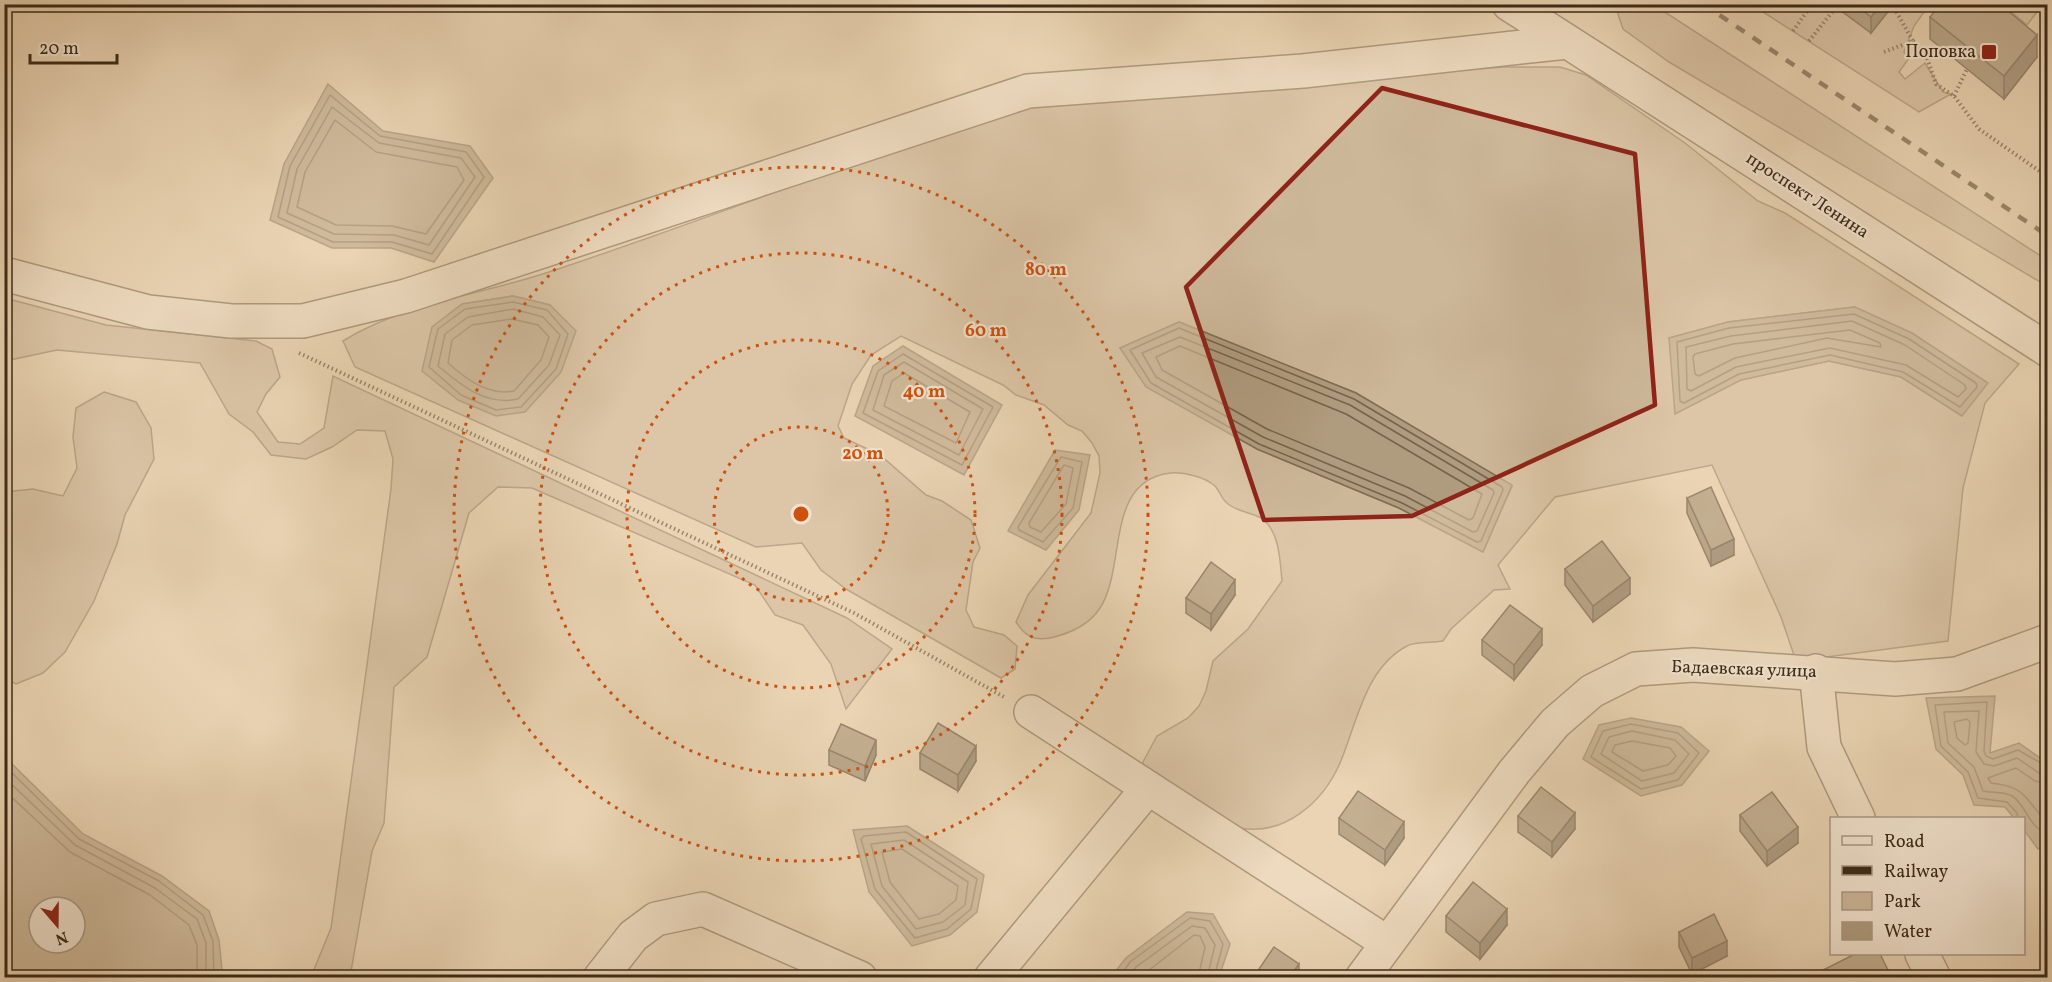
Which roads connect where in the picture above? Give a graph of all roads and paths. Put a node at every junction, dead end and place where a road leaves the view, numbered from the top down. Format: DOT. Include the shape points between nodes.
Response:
graph roads {
  1 [pos="1509,4"];
  2 [pos="1812,4"];
  3 [pos="1893,6"];
  4 [pos="1836,7"];
  5 [pos="1793,31"];
  6 [pos="1912,40"];
  7 [pos="1809,41"];
  8 [pos="1567,42"];
  9 [pos="1884,52"];
  10 [pos="1967,69"];
  11 [pos="1954,96"];
  12 [pos="2048,177"];
  13 [pos="4,274"];
  14 [pos="2048,350"];
  15 [pos="295,351"];
  16 [pos="2048,641"];
  17 [pos="1816,671"];
  18 [pos="1031,712"];
  19 [pos="1148,788"];
  20 [pos="1857,817"];
  21 [pos="1386,942"];
  22 [pos="1922,955"];
  23 [pos="600,978"];
  24 [pos="860,978"];
  25 [pos="991,978"];
  26 [pos="1362,978"];
  27 [pos="1934,978"];
  1 -- 8 [label="street, проспект Ленина"];
  2 -- 5 [label="path"];
  3 -- 6 [label="path"];
  4 -- 7 [label="path"];
  6 -- 9 [label="path"];
  6 -- 11 [label="path" via="1926,58 1936,84"];
  8 -- 13 [label="street" via="1303,71 1028,91 416,293 303,321 231,321 148,312"];
  8 -- 14 [label="street, проспект Ленина"];
  10 -- 11 [label="path"];
  11 -- 12 [label="path" via="1979,129"];
  15 -- 18 [label="path" via="854,613"];
  16 -- 17 [label="street, Бадаевская улица" via="1957,674 1895,679"];
  17 -- 20 [label="street" via="1824,747"];
  17 -- 21 [label="street, Бадаевская улица" via="1693,665 1636,669 1592,691 1555,723 1514,772"];
  18 -- 19 [label="street"];
  19 -- 21 [label="street"];
  19 -- 25 [label="street"];
  21 -- 26 [label="street, Бадаевская улица"];
  22 -- 27 [label="street"];
  23 -- 24 [label="street" via="633,936 656,919 703,909"];
}
